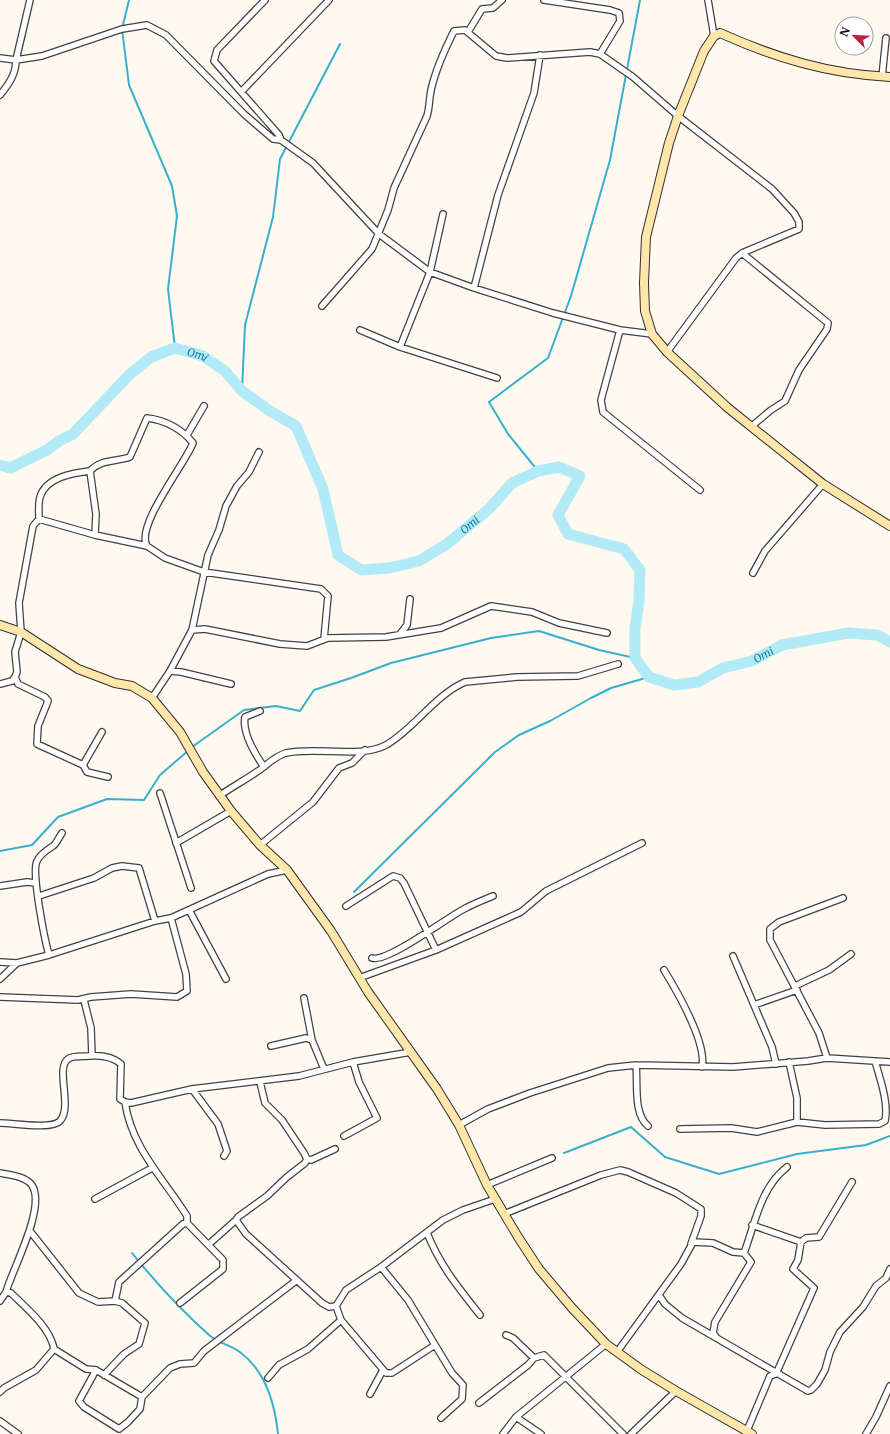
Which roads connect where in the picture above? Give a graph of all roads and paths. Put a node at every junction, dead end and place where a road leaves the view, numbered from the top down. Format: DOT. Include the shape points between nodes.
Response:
graph roads {
  1 [pos="30,0"];
  2 [pos="265,0"];
  3 [pos="329,0"];
  4 [pos="502,0"];
  5 [pos="544,0"];
  6 [pos="708,0"];
  7 [pos="468,32"];
  8 [pos="714,36"];
  9 [pos="886,38"];
  10 [pos="600,54"];
  11 [pos="540,55"];
  12 [pos="0,58"];
  13 [pos="16,60"];
  14 [pos="886,77"];
  15 [pos="242,91"];
  16 [pos="0,95"];
  17 [pos="678,116"];
  18 [pos="284,142"];
  19 [pos="443,214"];
  20 [pos="379,234"];
  21 [pos="742,253"];
  22 [pos="430,272"];
  23 [pos="474,288"];
  24 [pos="322,306"];
  25 [pos="360,330"];
  26 [pos="620,330"];
  27 [pos="652,334"];
  28 [pos="400,347"];
  29 [pos="667,352"];
  30 [pos="497,378"];
  31 [pos="204,406"];
  32 [pos="752,426"];
  33 [pos="187,435"];
  34 [pos="259,452"];
  35 [pos="90,470"];
  36 [pos="823,484"];
  37 [pos="700,490"];
  38 [pos="39,519"];
  39 [pos="890,526"];
  40 [pos="95,535"];
  41 [pos="147,546"];
  42 [pos="204,572"];
  43 [pos="753,572"];
  44 [pos="410,599"];
  45 [pos="0,625"];
  46 [pos="192,630"];
  47 [pos="21,632"];
  48 [pos="607,633"];
  49 [pos="396,635"];
  50 [pos="324,638"];
  51 [pos="618,664"];
  52 [pos="170,671"];
  53 [pos="16,677"];
  54 [pos="0,684"];
  55 [pos="231,684"];
  56 [pos="152,698"];
  57 [pos="260,711"];
  58 [pos="102,732"];
  59 [pos="366,750"];
  60 [pos="84,764"];
  61 [pos="264,766"];
  62 [pos="108,777"];
  63 [pos="160,793"];
  64 [pos="219,796"];
  65 [pos="231,811"];
  66 [pos="62,833"];
  67 [pos="176,843"];
  68 [pos="642,843"];
  69 [pos="260,846"];
  70 [pos="287,870"];
  71 [pos="36,883"];
  72 [pos="0,886"];
  73 [pos="191,888"];
  74 [pos="39,896"];
  75 [pos="493,896"];
  76 [pos="843,898"];
  77 [pos="346,906"];
  78 [pos="190,910"];
  79 [pos="171,918"];
  80 [pos="155,921"];
  81 [pos="429,933"];
  82 [pos="436,950"];
  83 [pos="851,954"];
  84 [pos="49,956"];
  85 [pos="733,956"];
  86 [pos="372,958"];
  87 [pos="0,962"];
  88 [pos="17,963"];
  89 [pos="664,970"];
  90 [pos="359,978"];
  91 [pos="0,979"];
  92 [pos="226,979"];
  93 [pos="796,988"];
  94 [pos="0,997"];
  95 [pos="304,998"];
  96 [pos="84,1000"];
  97 [pos="754,1006"];
  98 [pos="312,1040"];
  99 [pos="270,1046"];
  100 [pos="411,1052"];
  101 [pos="92,1056"];
  102 [pos="827,1058"];
  103 [pos="875,1061"];
  104 [pos="353,1062"];
  105 [pos="789,1062"];
  106 [pos="890,1062"];
  107 [pos="776,1064"];
  108 [pos="636,1065"];
  109 [pos="702,1067"];
  110 [pos="324,1069"];
  111 [pos="260,1082"];
  112 [pos="192,1089"];
  113 [pos="124,1102"];
  114 [pos="797,1122"];
  115 [pos="0,1123"];
  116 [pos="459,1125"];
  117 [pos="648,1126"];
  118 [pos="680,1130"];
  119 [pos="344,1136"];
  120 [pos="335,1149"];
  121 [pos="224,1156"];
  122 [pos="552,1158"];
  123 [pos="307,1159"];
  124 [pos="787,1167"];
  125 [pos="152,1168"];
  126 [pos="0,1173"];
  127 [pos="852,1182"];
  128 [pos="487,1185"];
  129 [pos="95,1199"];
  130 [pos="495,1199"];
  131 [pos="504,1214"];
  132 [pos="236,1220"];
  133 [pos="187,1223"];
  134 [pos="752,1225"];
  135 [pos="30,1231"];
  136 [pos="427,1233"];
  137 [pos="801,1242"];
  138 [pos="209,1244"];
  139 [pos="688,1252"];
  140 [pos="744,1253"];
  141 [pos="381,1267"];
  142 [pos="890,1269"];
  143 [pos="297,1280"];
  144 [pos="888,1280"];
  145 [pos="6,1292"];
  146 [pos="659,1295"];
  147 [pos="115,1301"];
  148 [pos="0,1302"];
  149 [pos="653,1302"];
  150 [pos="180,1303"];
  151 [pos="665,1304"];
  152 [pos="336,1306"];
  153 [pos="480,1315"];
  154 [pos="341,1320"];
  155 [pos="715,1322"];
  156 [pos="708,1332"];
  157 [pos="506,1334"];
  158 [pos="718,1339"];
  159 [pos="606,1344"];
  160 [pos="435,1345"];
  161 [pos="54,1349"];
  162 [pos="617,1352"];
  163 [pos="534,1358"];
  164 [pos="96,1370"];
  165 [pos="383,1370"];
  166 [pos="776,1374"];
  167 [pos="104,1375"];
  168 [pos="568,1377"];
  169 [pos="268,1378"];
  170 [pos="890,1386"];
  171 [pos="676,1391"];
  172 [pos="0,1392"];
  173 [pos="370,1394"];
  174 [pos="142,1397"];
  175 [pos="479,1403"];
  176 [pos="516,1417"];
  177 [pos="442,1418"];
  178 [pos="0,1421"];
  179 [pos="119,1429"];
  180 [pos="748,1433"];
  181 [pos="18,1434"];
  182 [pos="115,1434"];
  183 [pos="503,1434"];
  184 [pos="541,1434"];
  185 [pos="623,1434"];
  186 [pos="631,1434"];
  187 [pos="866,1434"];
  1 -- 13 [label="street"];
  2 -- 15 [label="street" via="217,50 214,61"];
  3 -- 15 [label="street"];
  4 -- 7 [label="street" via="493,8 482,9"];
  5 -- 10 [label="street" via="619,13 620,21"];
  6 -- 8 [label="street"];
  7 -- 11 [label="street" via="496,56 507,58"];
  7 -- 20 [label="street" via="454,31 439,60 431,88 428,116 394,188"];
  8 -- 14 [label="street" via="720,33 786,60 835,72"];
  8 -- 17 [label="street" via="704,51"];
  9 -- 14 [label="street"];
  10 -- 11 [label="street" via="590,52"];
  10 -- 17 [label="street" via="633,77"];
  11 -- 23 [label="street" via="534,93 498,195"];
  12 -- 13 [label="street"];
  13 -- 16 [label="street" via="13,77"];
  13 -- 18 [label="street" via="42,56 122,29 147,26 166,34 244,114 273,139"];
  15 -- 18 [label="street"];
  17 -- 21 [label="street" via="772,189 799,222 798,229"];
  17 -- 27 [label="street" via="646,237 645,311"];
  18 -- 20 [label="street" via="313,163"];
  19 -- 22 [label="street"];
  20 -- 22 [label="street"];
  20 -- 24 [label="street" via="372,249"];
  21 -- 29 [label="street"];
  21 -- 32 [label="street" via="828,323 827,329 799,370 785,401"];
  22 -- 23 [label="street"];
  22 -- 28 [label="street"];
  23 -- 26 [label="street" via="553,313"];
  25 -- 28 [label="street"];
  26 -- 27 [label="street"];
  26 -- 37 [label="street" via="601,400 603,412"];
  27 -- 29 [label="street"];
  28 -- 30 [label="street"];
  29 -- 32 [label="street" via="728,408"];
  31 -- 33 [label="street"];
  32 -- 36 [label="street"];
  33 -- 35 [label="street" via="160,420 147,418 130,457 107,461"];
  33 -- 41 [label="street" via="193,444 161,495 145,534 144,542"];
  34 -- 42 [label="street" via="226,506"];
  35 -- 38 [label="street" via="68,474 44,490 40,497"];
  35 -- 40 [label="street" via="96,514"];
  36 -- 39 [label="street"];
  36 -- 43 [label="street" via="765,551"];
  38 -- 40 [label="street"];
  38 -- 47 [label="street" via="33,526 26,558 19,603"];
  40 -- 41 [label="street"];
  41 -- 42 [label="street" via="165,558"];
  42 -- 46 [label="street"];
  42 -- 50 [label="street" via="321,589 328,596"];
  44 -- 49 [label="street" via="407,625 402,633"];
  45 -- 47 [label="street"];
  46 -- 50 [label="street" via="205,629 280,644 307,646"];
  46 -- 52 [label="street"];
  47 -- 53 [label="street" via="15,652"];
  47 -- 56 [label="street" via="78,669 115,683 132,686"];
  48 -- 49 [label="street" via="560,622 532,612 491,606 441,628"];
  49 -- 50 [label="street"];
  51 -- 59 [label="street" via="578,676 517,677 465,682 424,712 386,745"];
  52 -- 55 [label="street"];
  52 -- 56 [label="street"];
  53 -- 54 [label="street" via="12,681"];
  53 -- 60 [label="street" via="18,684 45,697 48,701 38,726 37,744"];
  56 -- 64 [label="street" via="180,732"];
  57 -- 61 [label="street" via="245,717 244,724 255,754"];
  58 -- 60 [label="street"];
  59 -- 61 [label="street" via="291,752"];
  59 -- 69 [label="street" via="352,763 339,768 313,802"];
  60 -- 62 [label="street" via="87,772"];
  61 -- 64 [label="street"];
  63 -- 67 [label="street"];
  64 -- 65 [label="street"];
  65 -- 67 [label="street"];
  65 -- 69 [label="street"];
  66 -- 71 [label="street" via="54,845 37,860 34,870"];
  67 -- 73 [label="street"];
  68 -- 82 [label="street" via="546,891 521,912"];
  69 -- 70 [label="street"];
  70 -- 78 [label="street" via="268,874"];
  70 -- 90 [label="street" via="331,931"];
  71 -- 72 [label="street"];
  71 -- 74 [label="street"];
  74 -- 80 [label="street" via="94,878 112,868 139,868"];
  74 -- 84 [label="street" via="42,933"];
  75 -- 81 [label="street" via="464,909"];
  76 -- 93 [label="street" via="779,922 770,929 770,940"];
  77 -- 81 [label="street" via="393,876 398,877 404,883"];
  78 -- 79 [label="street"];
  78 -- 92 [label="street"];
  79 -- 80 [label="street"];
  79 -- 96 [label="street" via="186,974 187,991 183,995 177,997 131,994 90,997"];
  80 -- 84 [label="street"];
  81 -- 82 [label="street"];
  81 -- 86 [label="street" via="386,955"];
  82 -- 90 [label="street"];
  83 -- 93 [label="street" via="829,970"];
  84 -- 88 [label="street"];
  85 -- 97 [label="street"];
  87 -- 88 [label="street"];
  88 -- 91 [label="street"];
  89 -- 109 [label="street" via="686,1006 702,1052"];
  90 -- 100 [label="street"];
  93 -- 97 [label="street"];
  93 -- 102 [label="street" via="819,1033"];
  94 -- 96 [label="street"];
  95 -- 98 [label="street"];
  96 -- 101 [label="street" via="91,1028"];
  97 -- 107 [label="street" via="772,1047"];
  98 -- 99 [label="street" via="306,1038"];
  98 -- 110 [label="street"];
  100 -- 104 [label="street"];
  100 -- 116 [label="street"];
  101 -- 113 [label="street" via="114,1058 121,1064 119,1095"];
  101 -- 115 [label="street" via="67,1060 64,1067 65,1109 60,1122 49,1126"];
  102 -- 103 [label="street"];
  102 -- 105 [label="street"];
  103 -- 106 [label="street"];
  103 -- 114 [label="street" via="882,1088 886,1121 879,1124 840,1125"];
  104 -- 110 [label="street"];
  104 -- 119 [label="street" via="359,1082 377,1118"];
  105 -- 107 [label="street"];
  105 -- 114 [label="street" via="797,1098"];
  107 -- 109 [label="street"];
  108 -- 109 [label="street"];
  108 -- 116 [label="street" via="608,1068 560,1083 488,1109"];
  108 -- 117 [label="street" via="639,1108 642,1122"];
  110 -- 111 [label="street"];
  111 -- 112 [label="street"];
  111 -- 123 [label="street" via="265,1103 282,1120"];
  112 -- 113 [label="street" via="148,1100"];
  112 -- 121 [label="street" via="218,1124 228,1151"];
  113 -- 125 [label="street" via="127,1119"];
  114 -- 118 [label="street" via="757,1132 731,1128"];
  116 -- 128 [label="street"];
  120 -- 123 [label="street" via="311,1160"];
  122 -- 128 [label="street"];
  123 -- 132 [label="street"];
  124 -- 134 [label="street" via="771,1185"];
  125 -- 129 [label="street"];
  125 -- 133 [label="street" via="187,1216"];
  126 -- 135 [label="street" via="24,1179 31,1184 35,1203"];
  127 -- 137 [label="street" via="819,1237 806,1238"];
  128 -- 130 [label="street"];
  130 -- 131 [label="street"];
  130 -- 136 [label="street" via="463,1210 443,1220"];
  131 -- 139 [label="street" via="601,1175 620,1170 676,1193 701,1209 701,1216"];
  131 -- 159 [label="street" via="539,1269"];
  132 -- 138 [label="street"];
  132 -- 143 [label="street" via="246,1234"];
  133 -- 138 [label="street"];
  133 -- 147 [label="street" via="119,1282"];
  134 -- 137 [label="street"];
  134 -- 140 [label="street" via="751,1236"];
  135 -- 145 [label="street"];
  135 -- 147 [label="street" via="79,1293 98,1302"];
  136 -- 141 [label="street"];
  136 -- 153 [label="street" via="449,1276"];
  137 -- 166 [label="street" via="798,1260 793,1269 814,1288"];
  138 -- 150 [label="street" via="223,1260 223,1269"];
  139 -- 140 [label="street" via="693,1242 713,1244 733,1252"];
  139 -- 146 [label="street"];
  140 -- 155 [label="street" via="751,1262"];
  141 -- 152 [label="street" via="346,1290"];
  141 -- 160 [label="street" via="408,1300"];
  142 -- 144 [label="street"];
  143 -- 152 [label="street" via="322,1303 329,1307"];
  143 -- 174 [label="street" via="204,1351 194,1363 170,1368"];
  144 -- 166 [label="street" via="876,1286 863,1307 840,1332 818,1384 811,1390 802,1389"];
  145 -- 148 [label="street"];
  145 -- 161 [label="street" via="10,1293 46,1330 52,1338"];
  146 -- 149 [label="street"];
  146 -- 151 [label="street"];
  147 -- 167 [label="street" via="130,1308 145,1323 139,1344 124,1354"];
  149 -- 151 [label="street"];
  149 -- 162 [label="street"];
  151 -- 156 [label="street" via="682,1318"];
  152 -- 154 [label="street"];
  154 -- 165 [label="street"];
  154 -- 169 [label="street" via="308,1349 279,1365"];
  155 -- 156 [label="street"];
  155 -- 158 [label="street" via="713,1333"];
  156 -- 158 [label="street"];
  157 -- 163 [label="street"];
  158 -- 166 [label="street"];
  159 -- 162 [label="street"];
  159 -- 168 [label="street"];
  160 -- 165 [label="street" via="392,1373"];
  160 -- 177 [label="street" via="452,1373 463,1385 462,1399"];
  161 -- 164 [label="street" via="86,1369"];
  161 -- 172 [label="street" via="36,1370"];
  162 -- 171 [label="street"];
  163 -- 168 [label="street" via="544,1355"];
  163 -- 175 [label="street"];
  164 -- 167 [label="street"];
  164 -- 179 [label="street" via="79,1400 84,1407"];
  165 -- 173 [label="street"];
  166 -- 180 [label="street" via="770,1376"];
  167 -- 174 [label="street"];
  168 -- 176 [label="street"];
  168 -- 185 [label="street"];
  170 -- 187 [label="street"];
  171 -- 180 [label="street"];
  171 -- 186 [label="street"];
  174 -- 179 [label="street" via="140,1409"];
  176 -- 183 [label="street"];
  176 -- 184 [label="street"];
  178 -- 181 [label="street"];
  179 -- 182 [label="street"];
}
